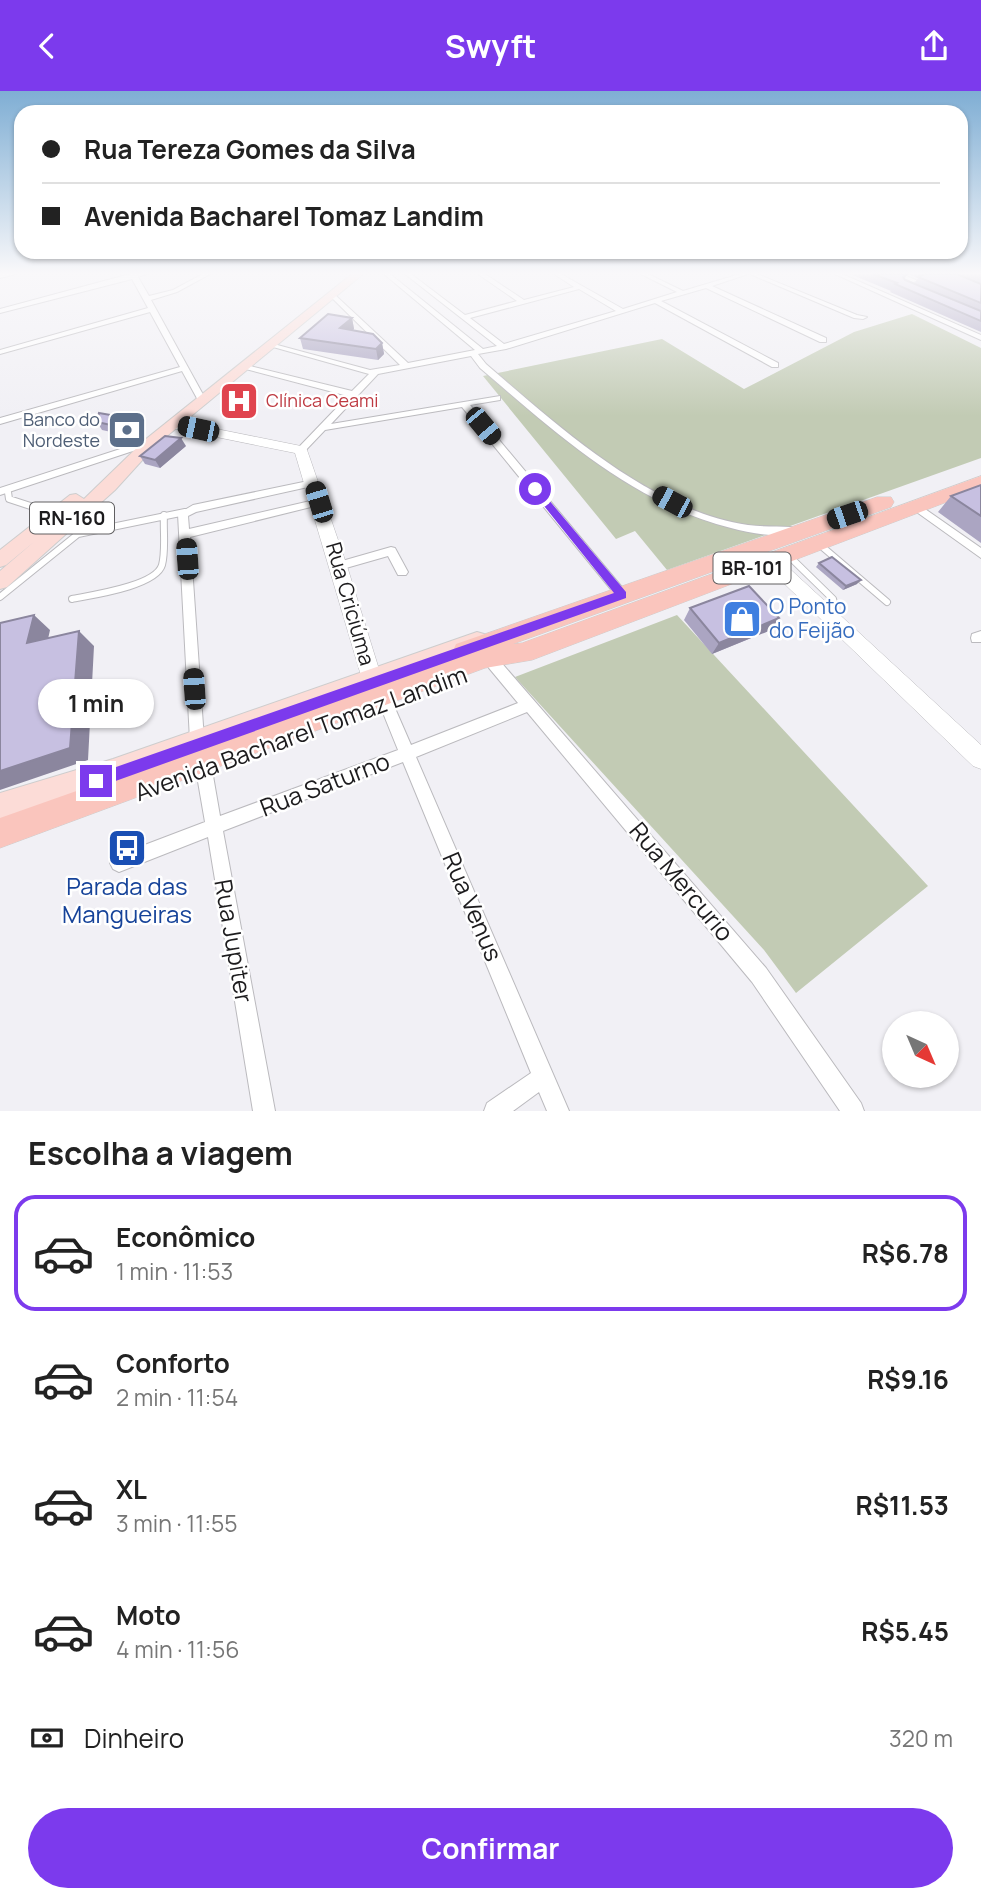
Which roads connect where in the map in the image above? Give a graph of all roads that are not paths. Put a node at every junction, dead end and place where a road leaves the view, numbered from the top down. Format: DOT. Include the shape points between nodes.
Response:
graph roads {
  1 [pos="107,322"];
  2 [pos="158,322"];
  3 [pos="299,322"];
  4 [pos="360,322"];
  5 [pos="442,322"];
  6 [pos="471,322"];
  7 [pos="587,322"];
  8 [pos="694,322"];
  9 [pos="783,322"];
  10 [pos="945,322"];
  11 [pos="981,338"];
  12 [pos="823,340"];
  13 [pos="270,345"];
  14 [pos="503,347"];
  15 [pos="0,352"];
  16 [pos="478,353"];
  17 [pos="775,365"];
  18 [pos="245,366"];
  19 [pos="406,366"];
  20 [pos="182,369"];
  21 [pos="375,372"];
  22 [pos="352,394"];
  23 [pos="497,398"];
  24 [pos="202,400"];
  25 [pos="466,405"];
  26 [pos="0,421"];
  27 [pos="172,424"];
  28 [pos="321,428"];
  29 [pos="147,447"];
  30 [pos="301,450"];
  31 [pos="981,466"];
  32 [pos="313,483"];
  33 [pos="981,483"];
  34 [pos="4,491"];
  35 [pos="319,502"];
  36 [pos="915,506"];
  37 [pos="185,512"];
  38 [pos="57,514"];
  39 [pos="164,515"];
  40 [pos="185,534"];
  41 [pos="811,536"];
  42 [pos="981,554"];
  43 [pos="779,558"];
  44 [pos="0,560"];
  45 [pos="340,566"];
  46 [pos="402,572"];
  47 [pos="0,582"];
  48 [pos="622,595"];
  49 [pos="0,597"];
  50 [pos="72,599"];
  51 [pos="887,602"];
  52 [pos="519,643"];
  53 [pos="494,664"];
  54 [pos="378,690"];
  55 [pos="529,705"];
  56 [pos="197,740"];
  57 [pos="408,753"];
  58 [pos="981,759"];
  59 [pos="207,769"];
  60 [pos="0,806"];
  61 [pos="0,817"];
  62 [pos="213,828"];
  63 [pos="0,833"];
  64 [pos="0,844"];
  65 [pos="118,863"];
  66 [pos="543,1077"];
  67 [pos="264,1111"];
  68 [pos="495,1111"];
  69 [pos="558,1111"];
  70 [pos="853,1111"];
  1 -- 15 [label="street"];
  2 -- 20 [label="street"];
  3 -- 13 [label="main road, RN-160"];
  4 -- 19 [label="street"];
  5 -- 16 [label="street"];
  6 -- 14 [label="street"];
  7 -- 14 [label="street"];
  8 -- 17 [label="street"];
  9 -- 12 [label="street"];
  10 -- 11 [label="street"];
  13 -- 18 [label="main road, RN-160"];
  13 -- 21 [label="street"];
  14 -- 16 [label="street"];
  16 -- 19 [label="street"];
  16 -- 41 [label="street" via="483,366 620,474 672,502 735,526"];
  18 -- 22 [label="street"];
  18 -- 24 [label="main road, RN-160"];
  19 -- 21 [label="street"];
  20 -- 24 [label="street"];
  20 -- 26 [label="street"];
  21 -- 22 [label="street"];
  22 -- 28 [label="street"];
  23 -- 25 [label="street"];
  24 -- 27 [label="main road, RN-160"];
  25 -- 28 [label="street"];
  25 -- 48 [label="street"];
  27 -- 29 [label="main road, RN-160"];
  27 -- 30 [label="street"];
  28 -- 30 [label="street"];
  29 -- 34 [label="street"];
  29 -- 38 [label="main road, RN-160"];
  29 -- 47 [label="main road, RN-160"];
  30 -- 32 [label="street, Rua Criciúma"];
  31 -- 41 [label="highway, Avenida Bacharel Tomaz Landim / BR-101"];
  32 -- 35 [label="street, Rua Criciúma"];
  32 -- 37 [label="street"];
  33 -- 36 [label="highway, Avenida Bacharel Tomaz Landim / BR-101"];
  34 -- 38 [label="lane" via="9,499"];
  35 -- 40 [label="street"];
  35 -- 45 [label="street, Rua Criciúma"];
  36 -- 41 [label="highway, Avenida Bacharel Tomaz Landim / BR-101"];
  36 -- 42 [label="street"];
  37 -- 39 [label="lane"];
  37 -- 40 [label="street"];
  38 -- 44 [label="main road, RN-160"];
  39 -- 49 [label="lane" via="78,534"];
  39 -- 50 [label="lane" via="159,572"];
  40 -- 56 [label="street"];
  41 -- 43 [label="highway, Avenida Bacharel Tomaz Landim / BR-101"];
  41 -- 48 [label="highway, Avenida Bacharel Tomaz Landim / BR-101"];
  41 -- 51 [label="lane"];
  43 -- 52 [label="highway, Avenida Bacharel Tomaz Landim / BR-101"];
  43 -- 58 [label="street" via="830,616"];
  45 -- 46 [label="street" via="391,551"];
  45 -- 54 [label="street, Rua Criciúma"];
  48 -- 52 [label="highway, Avenida Bacharel Tomaz Landim / BR-101"];
  52 -- 53 [label="main road, Avenida Bacharel Tomaz Landim / BR-101"];
  52 -- 54 [label="highway, Avenida Bacharel Tomaz Landim / BR-101"];
  53 -- 54 [label="main road, Avenida Bacharel Tomaz Landim / BR-101"];
  53 -- 55 [label="street, Rua Mercurio"];
  54 -- 56 [label="main road, Avenida Bacharel Tomaz Landim"];
  54 -- 57 [label="street, Rua Venus"];
  54 -- 59 [label="main road, Avenida Bacharel Tomaz Landim / BR-101"];
  54 -- 61 [label="highway, Avenida Bacharel Tomaz Landim / BR-101"];
  54 -- 63 [label="highway, Avenida Bacharel Tomaz Landim / BR-101"];
  55 -- 57 [label="street, Rua Saturno"];
  55 -- 70 [label="street, Rua Mercurio" via="759,975"];
  56 -- 60 [label="main road, Avenida Bacharel Tomaz Landim"];
  57 -- 62 [label="street, Rua Saturno"];
  57 -- 66 [label="street, Rua Venus"];
  59 -- 62 [label="street, Rua Jupiter"];
  59 -- 64 [label="main road, Avenida Bacharel Tomaz Landim"];
  62 -- 65 [label="street, Rua Saturno"];
  62 -- 67 [label="street, Rua Jupiter"];
  66 -- 68 [label="street"];
  66 -- 69 [label="street, Rua Venus"];
}
